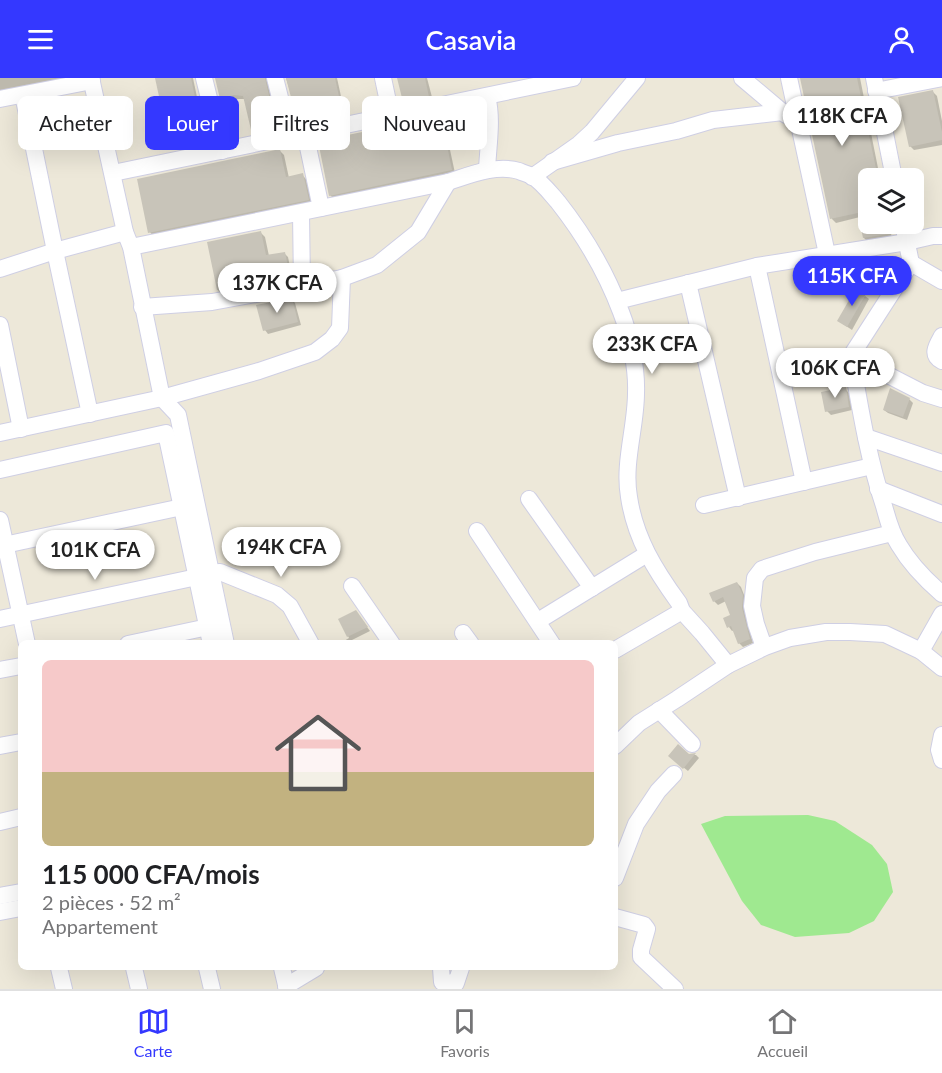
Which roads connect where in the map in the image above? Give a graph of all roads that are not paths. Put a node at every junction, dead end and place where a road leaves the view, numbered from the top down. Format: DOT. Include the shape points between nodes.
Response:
graph roads {
  1 [pos="204,78"];
  2 [pos="275,78"];
  3 [pos="383,78"];
  4 [pos="573,78"];
  5 [pos="637,78"];
  6 [pos="742,78"];
  7 [pos="789,78"];
  8 [pos="942,78"];
  9 [pos="92,79"];
  10 [pos="875,84"];
  11 [pos="23,95"];
  12 [pos="282,96"];
  13 [pos="387,96"];
  14 [pos="487,96"];
  15 [pos="0,99"];
  16 [pos="783,112"];
  17 [pos="800,128"];
  18 [pos="251,145"];
  19 [pos="302,150"];
  20 [pos="222,151"];
  21 [pos="552,162"];
  22 [pos="892,168"];
  23 [pos="488,170"];
  24 [pos="113,173"];
  25 [pos="532,177"];
  26 [pos="448,182"];
  27 [pos="321,208"];
  28 [pos="301,213"];
  29 [pos="905,234"];
  30 [pos="942,236"];
  31 [pos="128,239"];
  32 [pos="907,242"];
  33 [pos="55,251"];
  34 [pos="827,254"];
  35 [pos="911,263"];
  36 [pos="757,266"];
  37 [pos="0,269"];
  38 [pos="342,278"];
  39 [pos="942,281"];
  40 [pos="688,283"];
  41 [pos="302,285"];
  42 [pos="616,301"];
  43 [pos="142,307"];
  44 [pos="0,325"];
  45 [pos="942,336"];
  46 [pos="3,351"];
  47 [pos="850,356"];
  48 [pos="942,361"];
  49 [pos="162,398"];
  50 [pos="942,399"];
  51 [pos="90,414"];
  52 [pos="21,429"];
  53 [pos="0,433"];
  54 [pos="866,437"];
  55 [pos="942,464"];
  56 [pos="872,466"];
  57 [pos="0,470"];
  58 [pos="804,482"];
  59 [pos="878,489"];
  60 [pos="738,498"];
  61 [pos="529,499"];
  62 [pos="705,505"];
  63 [pos="182,507"];
  64 [pos="942,514"];
  65 [pos="0,520"];
  66 [pos="477,531"];
  67 [pos="892,533"];
  68 [pos="3,545"];
  69 [pos="646,554"];
  70 [pos="204,575"];
  71 [pos="352,586"];
  72 [pos="592,588"];
  73 [pos="942,594"];
  74 [pos="682,611"];
  75 [pos="20,614"];
  76 [pos="942,614"];
  77 [pos="0,619"];
  78 [pos="538,621"];
  79 [pos="208,627"];
  80 [pos="26,640"];
  81 [pos="147,640"];
  82 [pos="210,640"];
  83 [pos="225,640"];
  84 [pos="309,640"];
  85 [pos="389,640"];
  86 [pos="550,640"];
  87 [pos="764,647"];
  88 [pos="618,648"];
  89 [pos="921,651"];
  90 [pos="728,664"];
  91 [pos="18,667"];
  92 [pos="942,668"];
  93 [pos="0,670"];
  94 [pos="659,710"];
  95 [pos="942,735"];
  96 [pos="18,743"];
  97 [pos="618,743"];
  98 [pos="692,744"];
  99 [pos="0,746"];
  100 [pos="942,760"];
  101 [pos="674,774"];
  102 [pos="18,818"];
  103 [pos="0,822"];
  104 [pos="619,852"];
  105 [pos="18,893"];
  106 [pos="0,896"];
  107 [pos="18,909"];
  108 [pos="0,912"];
  109 [pos="618,918"];
  110 [pos="59,970"];
  111 [pos="134,970"];
  112 [pos="207,970"];
  113 [pos="282,970"];
  114 [pos="313,970"];
  115 [pos="441,970"];
  116 [pos="460,970"];
  117 [pos="286,988"];
  118 [pos="64,989"];
  119 [pos="139,989"];
  120 [pos="212,989"];
  121 [pos="675,989"];
  1 -- 20 [label="street"];
  2 -- 12 [label="street"];
  3 -- 13 [label="street"];
  4 -- 14 [label="street"];
  5 -- 21 [label="street" via="592,132"];
  6 -- 16 [label="street"];
  7 -- 17 [label="street"];
  8 -- 10 [label="street"];
  9 -- 11 [label="street"];
  9 -- 24 [label="street"];
  10 -- 22 [label="street"];
  11 -- 15 [label="street"];
  11 -- 33 [label="street"];
  14 -- 23 [label="street"];
  16 -- 17 [label="street"];
  16 -- 21 [label="street" via="713,120"];
  17 -- 34 [label="street"];
  18 -- 20 [label="street"];
  19 -- 27 [label="street"];
  20 -- 24 [label="street"];
  21 -- 25 [label="street"];
  23 -- 25 [label="street" via="505,168"];
  23 -- 26 [label="street"];
  24 -- 31 [label="street"];
  25 -- 42 [label="street" via="572,220 598,261"];
  26 -- 27 [label="street"];
  26 -- 38 [label="street" via="418,232 377,265"];
  27 -- 28 [label="street"];
  28 -- 31 [label="street"];
  28 -- 41 [label="street"];
  29 -- 32 [label="street"];
  30 -- 32 [label="street"];
  31 -- 33 [label="street"];
  31 -- 43 [label="street"];
  32 -- 34 [label="street"];
  32 -- 35 [label="street"];
  33 -- 37 [label="street"];
  33 -- 51 [label="street"];
  34 -- 36 [label="street"];
  35 -- 39 [label="street"];
  35 -- 47 [label="street"];
  36 -- 40 [label="street"];
  36 -- 58 [label="street"];
  38 -- 41 [label="street"];
  38 -- 49 [label="street" via="340,328 333,339 315,352"];
  40 -- 42 [label="street"];
  40 -- 60 [label="street"];
  41 -- 43 [label="street" via="212,302"];
  42 -- 69 [label="street" via="628,336 636,392 628,496"];
  43 -- 49 [label="street"];
  44 -- 46 [label="street"];
  45 -- 48 [label="street" via="935,349 935,355"];
  46 -- 52 [label="street"];
  47 -- 50 [label="street"];
  47 -- 54 [label="street"];
  49 -- 51 [label="street"];
  49 -- 70 [label="street" via="178,415"];
  51 -- 52 [label="street"];
  52 -- 53 [label="street"];
  54 -- 55 [label="street"];
  54 -- 56 [label="street"];
  56 -- 58 [label="street"];
  56 -- 59 [label="street"];
  57 -- 63 [label="street" via="166,433"];
  58 -- 60 [label="street"];
  59 -- 64 [label="street"];
  59 -- 67 [label="street"];
  60 -- 62 [label="street"];
  61 -- 72 [label="street"];
  63 -- 68 [label="street"];
  63 -- 70 [label="street"];
  65 -- 68 [label="street"];
  66 -- 78 [label="street"];
  67 -- 73 [label="street" via="929,583"];
  67 -- 87 [label="street" via="762,569 756,578 752,606"];
  68 -- 75 [label="street"];
  69 -- 72 [label="street"];
  69 -- 74 [label="street"];
  70 -- 75 [label="street"];
  70 -- 79 [label="street"];
  70 -- 83 [label="street"];
  70 -- 84 [label="street" via="220,572 277,595 290,606"];
  71 -- 85 [label="street"];
  72 -- 78 [label="street"];
  74 -- 88 [label="street"];
  74 -- 90 [label="street"];
  75 -- 77 [label="street"];
  75 -- 80 [label="street"];
  76 -- 89 [label="street"];
  78 -- 86 [label="street"];
  79 -- 81 [label="street"];
  79 -- 82 [label="street"];
  87 -- 89 [label="street" via="790,638 850,632 885,634"];
  87 -- 90 [label="street"];
  89 -- 92 [label="street"];
  90 -- 94 [label="street"];
  91 -- 93 [label="street"];
  94 -- 97 [label="street"];
  94 -- 98 [label="street"];
  95 -- 100 [label="street"];
  96 -- 99 [label="street"];
  101 -- 104 [label="street" via="658,791"];
  102 -- 103 [label="street"];
  105 -- 106 [label="street"];
  107 -- 108 [label="street"];
  109 -- 121 [label="street" via="644,925 641,957"];
  110 -- 118 [label="street"];
  111 -- 119 [label="street"];
  112 -- 120 [label="street"];
  113 -- 117 [label="street"];
  114 -- 117 [label="street"];
  115 -- 116 [label="street" via="442,982 451,983 456,983"];
}
